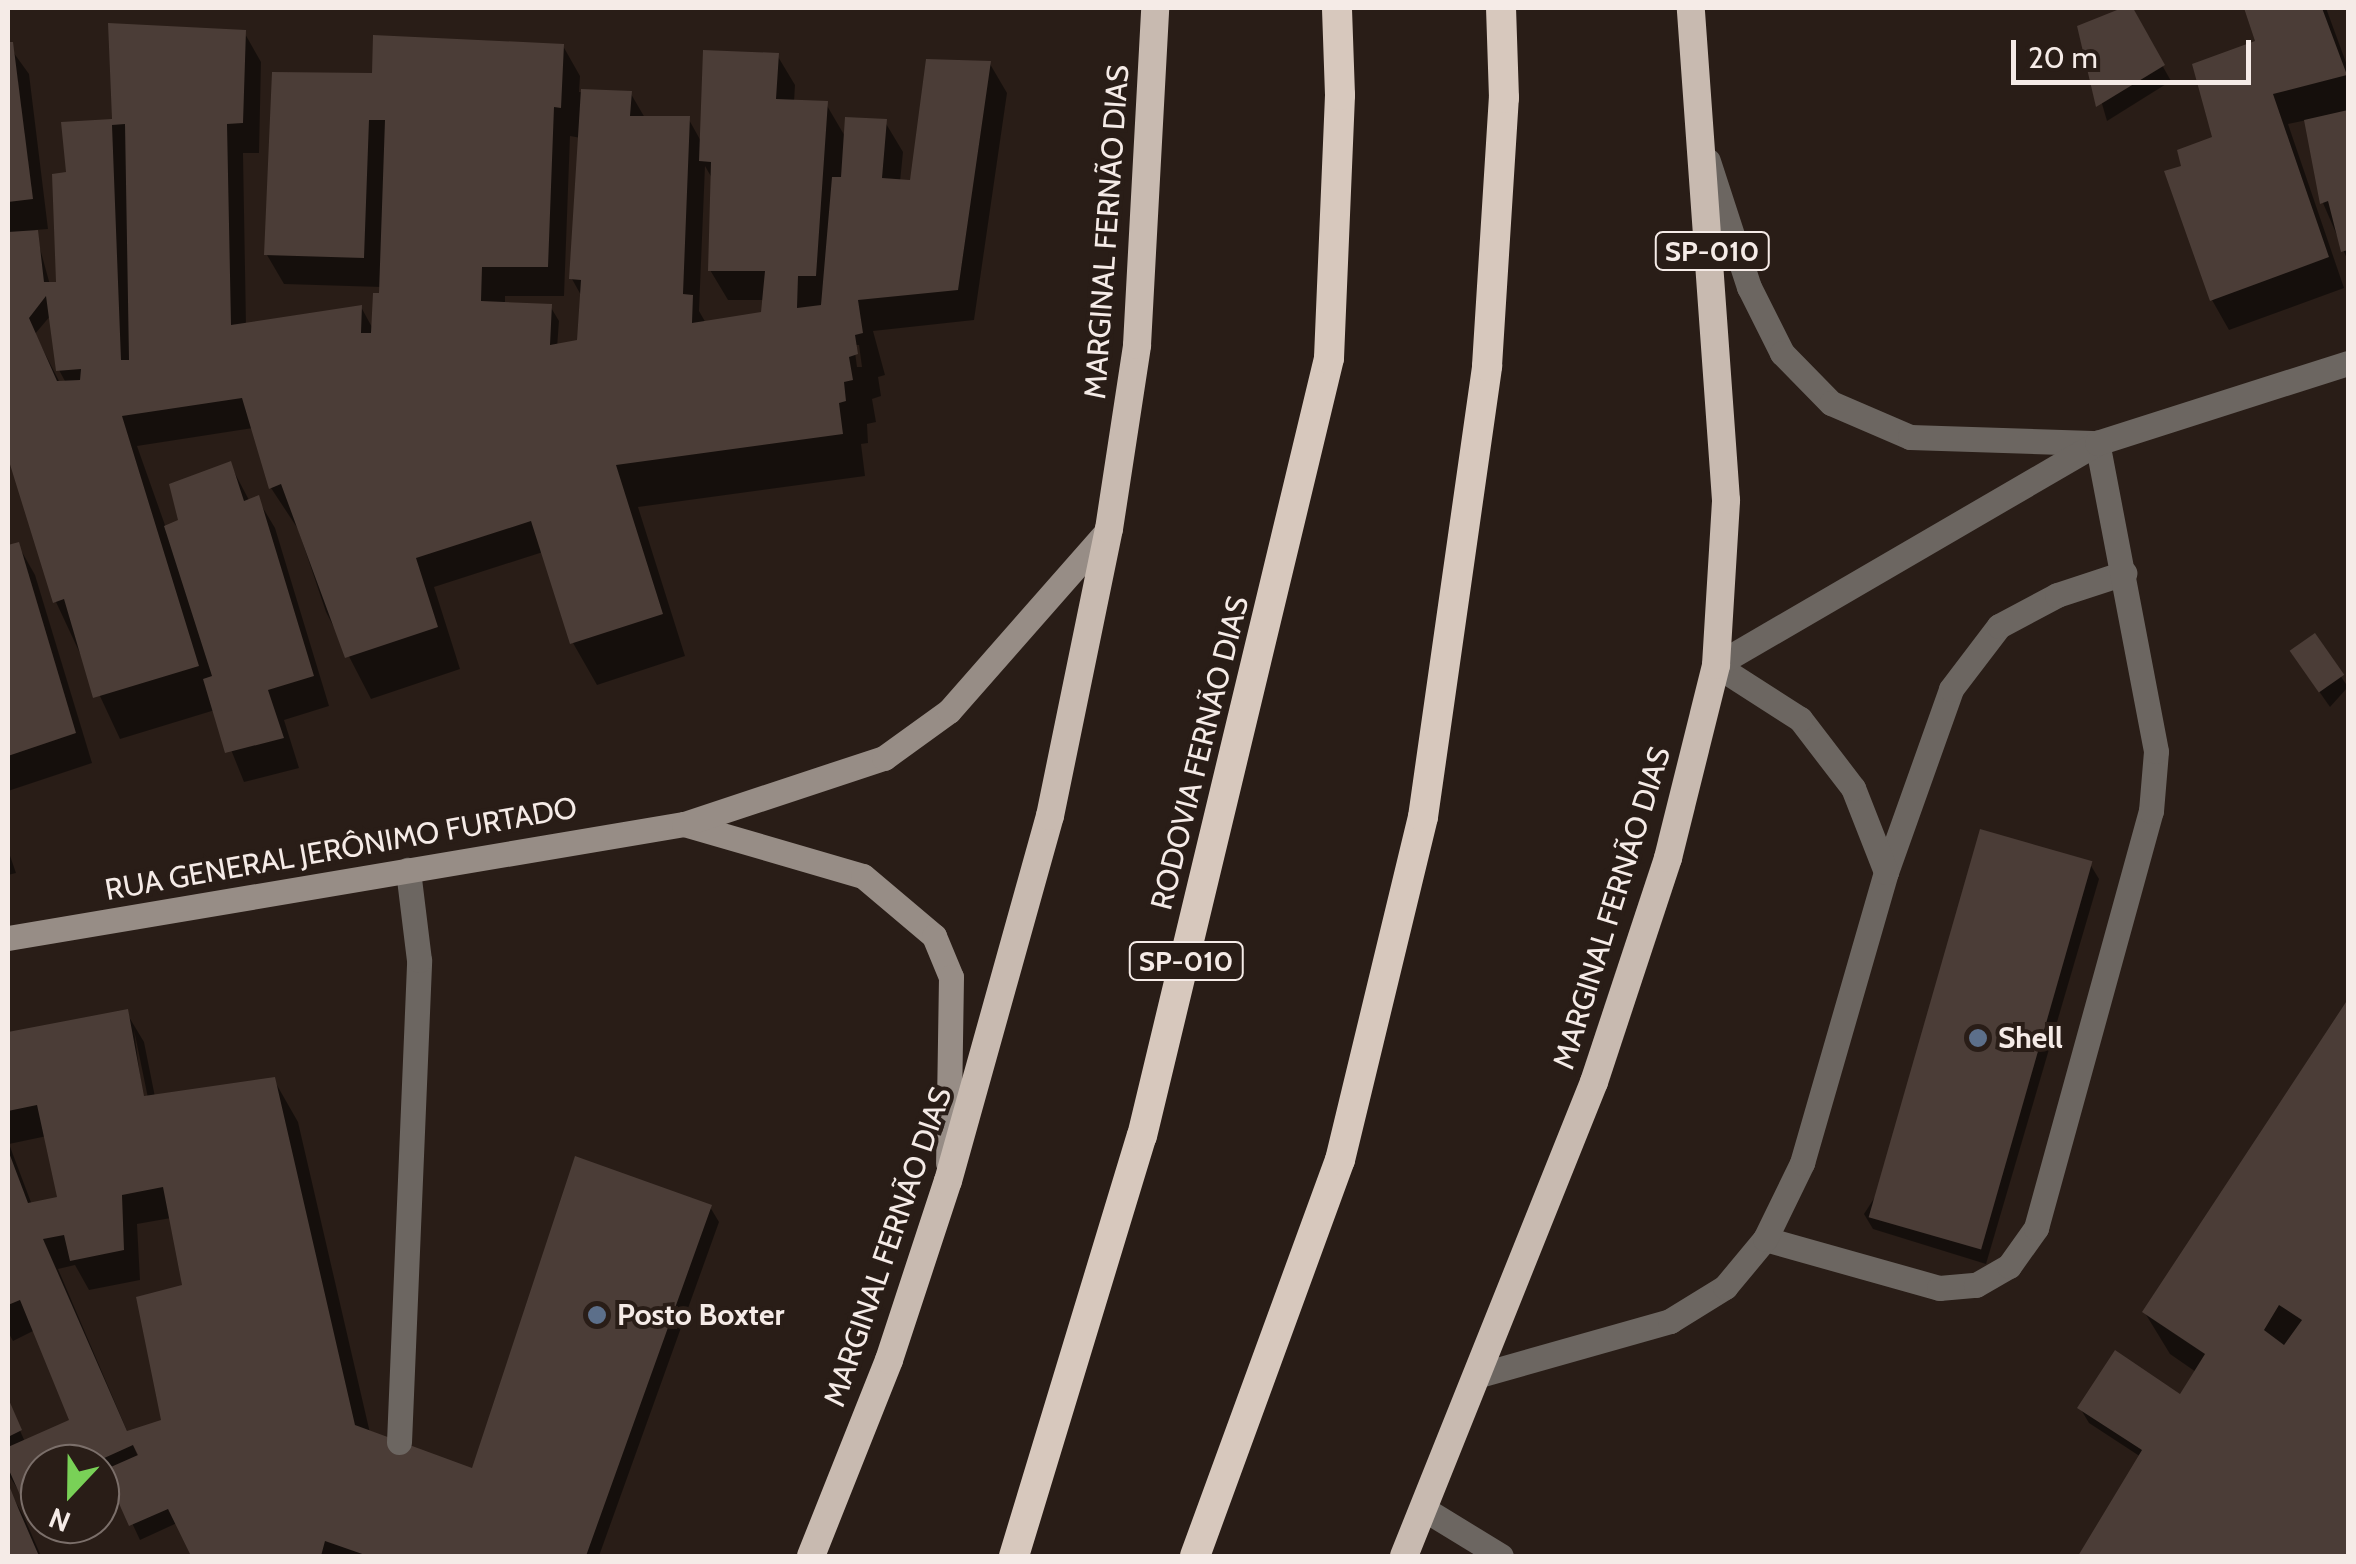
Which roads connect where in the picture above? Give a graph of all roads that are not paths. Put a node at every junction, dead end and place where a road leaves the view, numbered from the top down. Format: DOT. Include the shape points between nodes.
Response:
graph roads {
  1 [pos="1155,8"];
  2 [pos="1337,8"];
  3 [pos="1501,8"];
  4 [pos="1691,8"];
  5 [pos="1705,152"];
  6 [pos="2348,362"];
  7 [pos="2097,443"];
  8 [pos="1109,529"];
  9 [pos="2124,573"];
  10 [pos="1716,665"];
  11 [pos="684,824"];
  12 [pos="408,870"];
  13 [pos="1886,872"];
  14 [pos="8,938"];
  15 [pos="948,1181"];
  16 [pos="1765,1239"];
  17 [pos="1476,1376"];
  18 [pos="399,1442"];
  19 [pos="1424,1508"];
  20 [pos="811,1556"];
  21 [pos="1014,1556"];
  22 [pos="1194,1556"];
  23 [pos="1404,1556"];
  24 [pos="1501,1556"];
  1 -- 8 [label="highway, MARGINAL FERNÃO DIAS" via="1137,345"];
  2 -- 21 [label="highway, RODOVIA FERNÃO DIAS / SP-010" via="1329,358 1142,1136"];
  3 -- 22 [label="highway" via="1504,98 1487,366 1423,816 1340,1160"];
  4 -- 5 [label="highway, MARGINAL FERNÃO DIAS / SP-010"];
  5 -- 7 [label="street" via="1750,287 1782,354 1831,403 1910,437"];
  5 -- 10 [label="highway, MARGINAL FERNÃO DIAS / SP-010" via="1726,500"];
  6 -- 7 [label="street"];
  7 -- 9 [label="street"];
  7 -- 10 [label="street"];
  8 -- 11 [label="main road, RUA GENERAL JERÔNIMO FURTADO" via="950,711 884,758"];
  8 -- 15 [label="highway, MARGINAL FERNÃO DIAS" via="1050,816"];
  9 -- 13 [label="street" via="2056,595 1999,626 1951,688"];
  9 -- 16 [label="street" via="2156,751 2151,811 2036,1228 2009,1266 1976,1286 1940,1288"];
  10 -- 13 [label="street" via="1800,719 1853,788"];
  10 -- 17 [label="highway, MARGINAL FERNÃO DIAS / SP-010" via="1668,858 1600,1064"];
  11 -- 12 [label="main road, RUA GENERAL JERÔNIMO FURTADO"];
  11 -- 15 [label="main road, RUA GENERAL JERÔNIMO FURTADO" via="863,876 934,936 950,977"];
  12 -- 14 [label="main road, RUA GENERAL JERÔNIMO FURTADO"];
  12 -- 18 [label="street" via="419,960"];
  13 -- 16 [label="street" via="1802,1163"];
  15 -- 20 [label="highway, MARGINAL FERNÃO DIAS" via="889,1360"];
  16 -- 17 [label="street" via="1725,1287 1670,1321"];
  17 -- 19 [label="highway, MARGINAL FERNÃO DIAS / SP-010"];
  19 -- 23 [label="highway, MARGINAL FERNÃO DIAS / SP-010"];
  19 -- 24 [label="street"];
}
